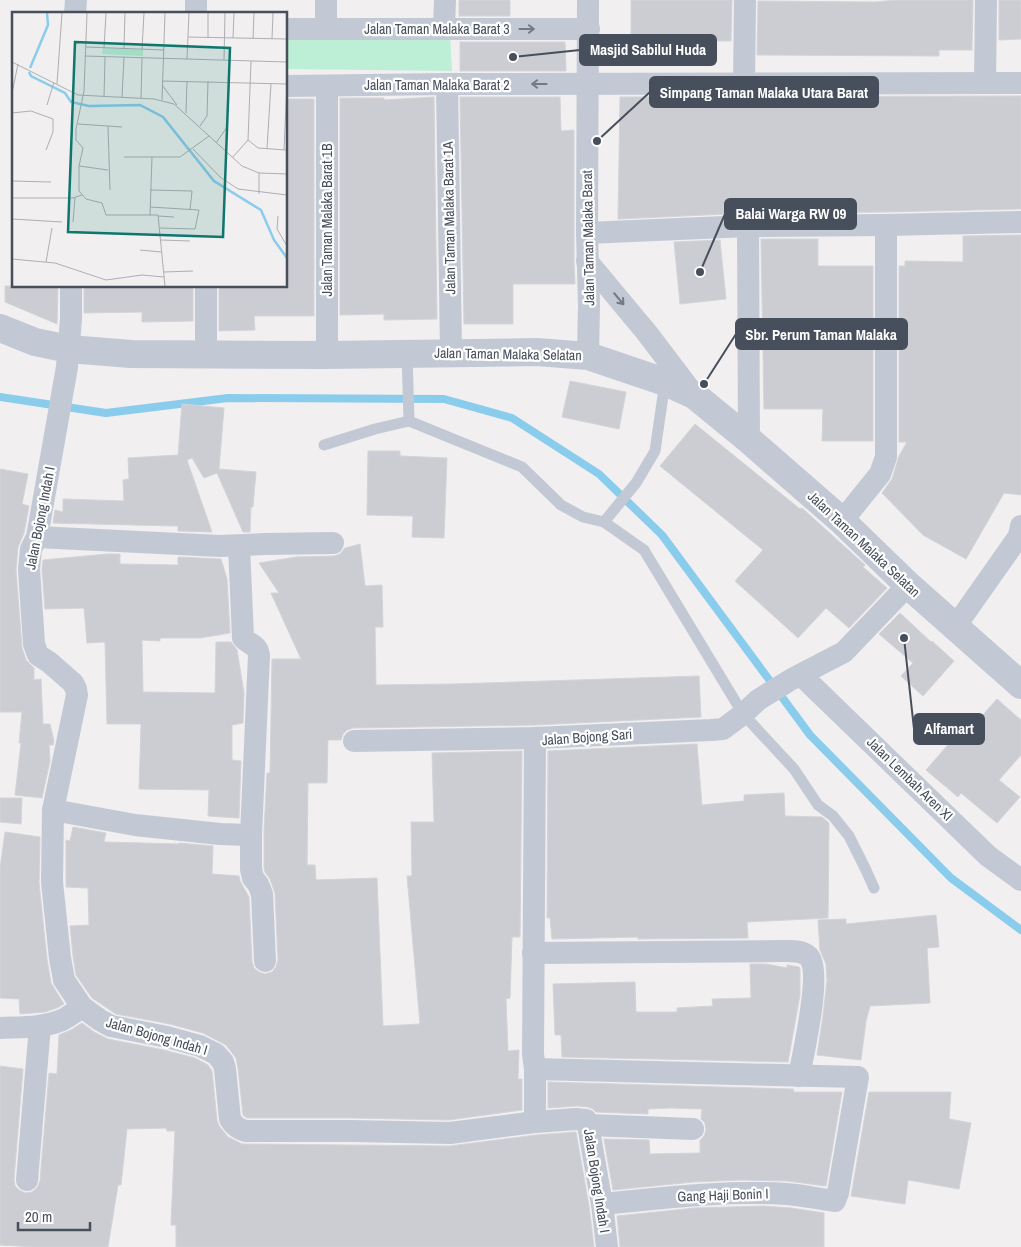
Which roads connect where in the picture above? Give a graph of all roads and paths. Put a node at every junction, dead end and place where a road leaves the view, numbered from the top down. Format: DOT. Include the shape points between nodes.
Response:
graph roads {
  1 [pos="326,0"];
  2 [pos="445,0"];
  3 [pos="588,0"];
  4 [pos="745,0"];
  5 [pos="986,0"];
  6 [pos="288,28"];
  7 [pos="326,28"];
  8 [pos="444,29"];
  9 [pos="588,29"];
  10 [pos="985,83"];
  11 [pos="1021,83"];
  12 [pos="447,84"];
  13 [pos="588,84"];
  14 [pos="744,84"];
  15 [pos="288,86"];
  16 [pos="327,86"];
  17 [pos="1021,222"];
  18 [pos="886,225"];
  19 [pos="748,226"];
  20 [pos="587,233"];
  21 [pos="587,261"];
  22 [pos="71,288"];
  23 [pos="206,288"];
  24 [pos="0,328"];
  25 [pos="68,349"];
  26 [pos="451,352"];
  27 [pos="206,355"];
  28 [pos="327,355"];
  29 [pos="588,356"];
  30 [pos="408,365"];
  31 [pos="666,382"];
  32 [pos="694,395"];
  33 [pos="409,421"];
  34 [pos="749,440"];
  35 [pos="324,445"];
  36 [pos="842,521"];
  37 [pos="604,522"];
  38 [pos="1021,526"];
  39 [pos="37,537"];
  40 [pos="333,543"];
  41 [pos="239,546"];
  42 [pos="908,585"];
  43 [pos="956,627"];
  44 [pos="797,677"];
  45 [pos="1021,685"];
  46 [pos="750,707"];
  47 [pos="535,738"];
  48 [pos="354,741"];
  49 [pos="53,810"];
  50 [pos="250,835"];
  51 [pos="1021,880"];
  52 [pos="874,888"];
  53 [pos="533,953"];
  54 [pos="265,961"];
  55 [pos="82,1007"];
  56 [pos="40,1026"];
  57 [pos="0,1028"];
  58 [pos="535,1069"];
  59 [pos="799,1076"];
  60 [pos="535,1122"];
  61 [pos="588,1125"];
  62 [pos="693,1129"];
  63 [pos="27,1180"];
  64 [pos="602,1204"];
  65 [pos="608,1247"];
  1 -- 7 [label="street"];
  2 -- 8 [label="street"];
  3 -- 9 [label="street, Jalan Taman Malaka Barat"];
  4 -- 14 [label="street"];
  5 -- 10 [label="street"];
  6 -- 7 [label="street, Jalan Taman Malaka Barat 3"];
  7 -- 8 [label="street, Jalan Taman Malaka Barat 3"];
  8 -- 9 [label="street, Jalan Taman Malaka Barat 3, one-way"];
  9 -- 13 [label="street, Jalan Taman Malaka Barat"];
  10 -- 11 [label="street, Jalan Taman Malaka Barat 2"];
  10 -- 14 [label="street, Jalan Taman Malaka Barat 2"];
  13 -- 12 [label="street, Jalan Taman Malaka Barat 2, one-way"];
  12 -- 16 [label="street, Jalan Taman Malaka Barat 2"];
  12 -- 26 [label="street, Jalan Taman Malaka Barat 1A"];
  13 -- 14 [label="street, Jalan Taman Malaka Barat 2"];
  13 -- 20 [label="street, Jalan Taman Malaka Barat"];
  15 -- 16 [label="street, Jalan Taman Malaka Barat 2"];
  16 -- 28 [label="street, Jalan Taman Malaka Barat 1B"];
  17 -- 18 [label="street"];
  18 -- 19 [label="street"];
  18 -- 36 [label="street" via="886,457 880,474"];
  19 -- 20 [label="street"];
  19 -- 34 [label="street"];
  20 -- 21 [label="street, Jalan Taman Malaka Barat"];
  21 -- 29 [label="street, Jalan Taman Malaka Barat"];
  21 -- 32 [label="street, one-way"];
  22 -- 25 [label="street, Jalan Bojong Indah I"];
  23 -- 27 [label="street"];
  24 -- 25 [label="street, Jalan Taman Malaka Selatan" via="35,342"];
  25 -- 27 [label="street, Jalan Taman Malaka Selatan"];
  25 -- 39 [label="street, Jalan Bojong Indah I" via="64,391"];
  26 -- 29 [label="street, Jalan Taman Malaka Selatan" via="537,352"];
  26 -- 30 [label="street, Jalan Taman Malaka Selatan"];
  27 -- 28 [label="street, Jalan Taman Malaka Selatan"];
  28 -- 30 [label="street, Jalan Taman Malaka Selatan"];
  29 -- 31 [label="street, Jalan Taman Malaka Selatan"];
  30 -- 33 [label="lane"];
  31 -- 32 [label="street, Jalan Taman Malaka Selatan"];
  31 -- 37 [label="lane" via="655,451 636,483"];
  32 -- 34 [label="street, Jalan Taman Malaka Selatan"];
  33 -- 35 [label="lane"];
  33 -- 37 [label="lane" via="522,467 561,505"];
  34 -- 36 [label="street, Jalan Taman Malaka Selatan"];
  36 -- 42 [label="street, Jalan Taman Malaka Selatan"];
  37 -- 46 [label="lane" via="644,550"];
  38 -- 43 [label="street" via="1019,536"];
  39 -- 41 [label="street"];
  39 -- 49 [label="street, Jalan Bojong Indah I" via="31,549 29,569 34,644 38,655 73,683 77,696"];
  40 -- 41 [label="street"];
  41 -- 50 [label="street" via="243,638 256,648 259,655"];
  42 -- 43 [label="street, Jalan Taman Malaka Selatan"];
  42 -- 44 [label="street, Jalan Bojong Sari" via="844,652"];
  43 -- 45 [label="street, Jalan Taman Malaka Selatan"];
  44 -- 46 [label="street, Jalan Bojong Sari"];
  44 -- 51 [label="street, Jalan Lembah Aren XI" via="988,856"];
  46 -- 47 [label="street, Jalan Bojong Sari" via="722,729"];
  46 -- 52 [label="lane" via="818,805 833,816 849,836"];
  47 -- 48 [label="street"];
  47 -- 53 [label="street, Jalan Bojong Sari"];
  49 -- 50 [label="street" via="135,825"];
  49 -- 55 [label="street, Jalan Bojong Indah I" via="52,882 60,958 64,980"];
  50 -- 54 [label="street" via="251,873 262,894"];
  53 -- 58 [label="street, Jalan Bojong Sari"];
  53 -- 59 [label="street" via="804,953 812,962 812,993"];
  55 -- 56 [label="street" via="64,1019"];
  55 -- 60 [label="street, Jalan Bojong Indah I" via="111,1026 167,1036 216,1054 225,1069 230,1119 238,1129 450,1133"];
  56 -- 57 [label="street"];
  56 -- 63 [label="street"];
  58 -- 59 [label="street"];
  58 -- 60 [label="street, Jalan Bojong Sari"];
  59 -- 64 [label="street, Gang Haji Bonin I" via="858,1077 835,1201 786,1194 738,1194"];
  60 -- 61 [label="street, Jalan Bojong Indah I" via="583,1119"];
  61 -- 62 [label="street"];
  61 -- 64 [label="street, Jalan Bojong Indah I"];
  64 -- 65 [label="street, Jalan Bojong Indah I"];
}
